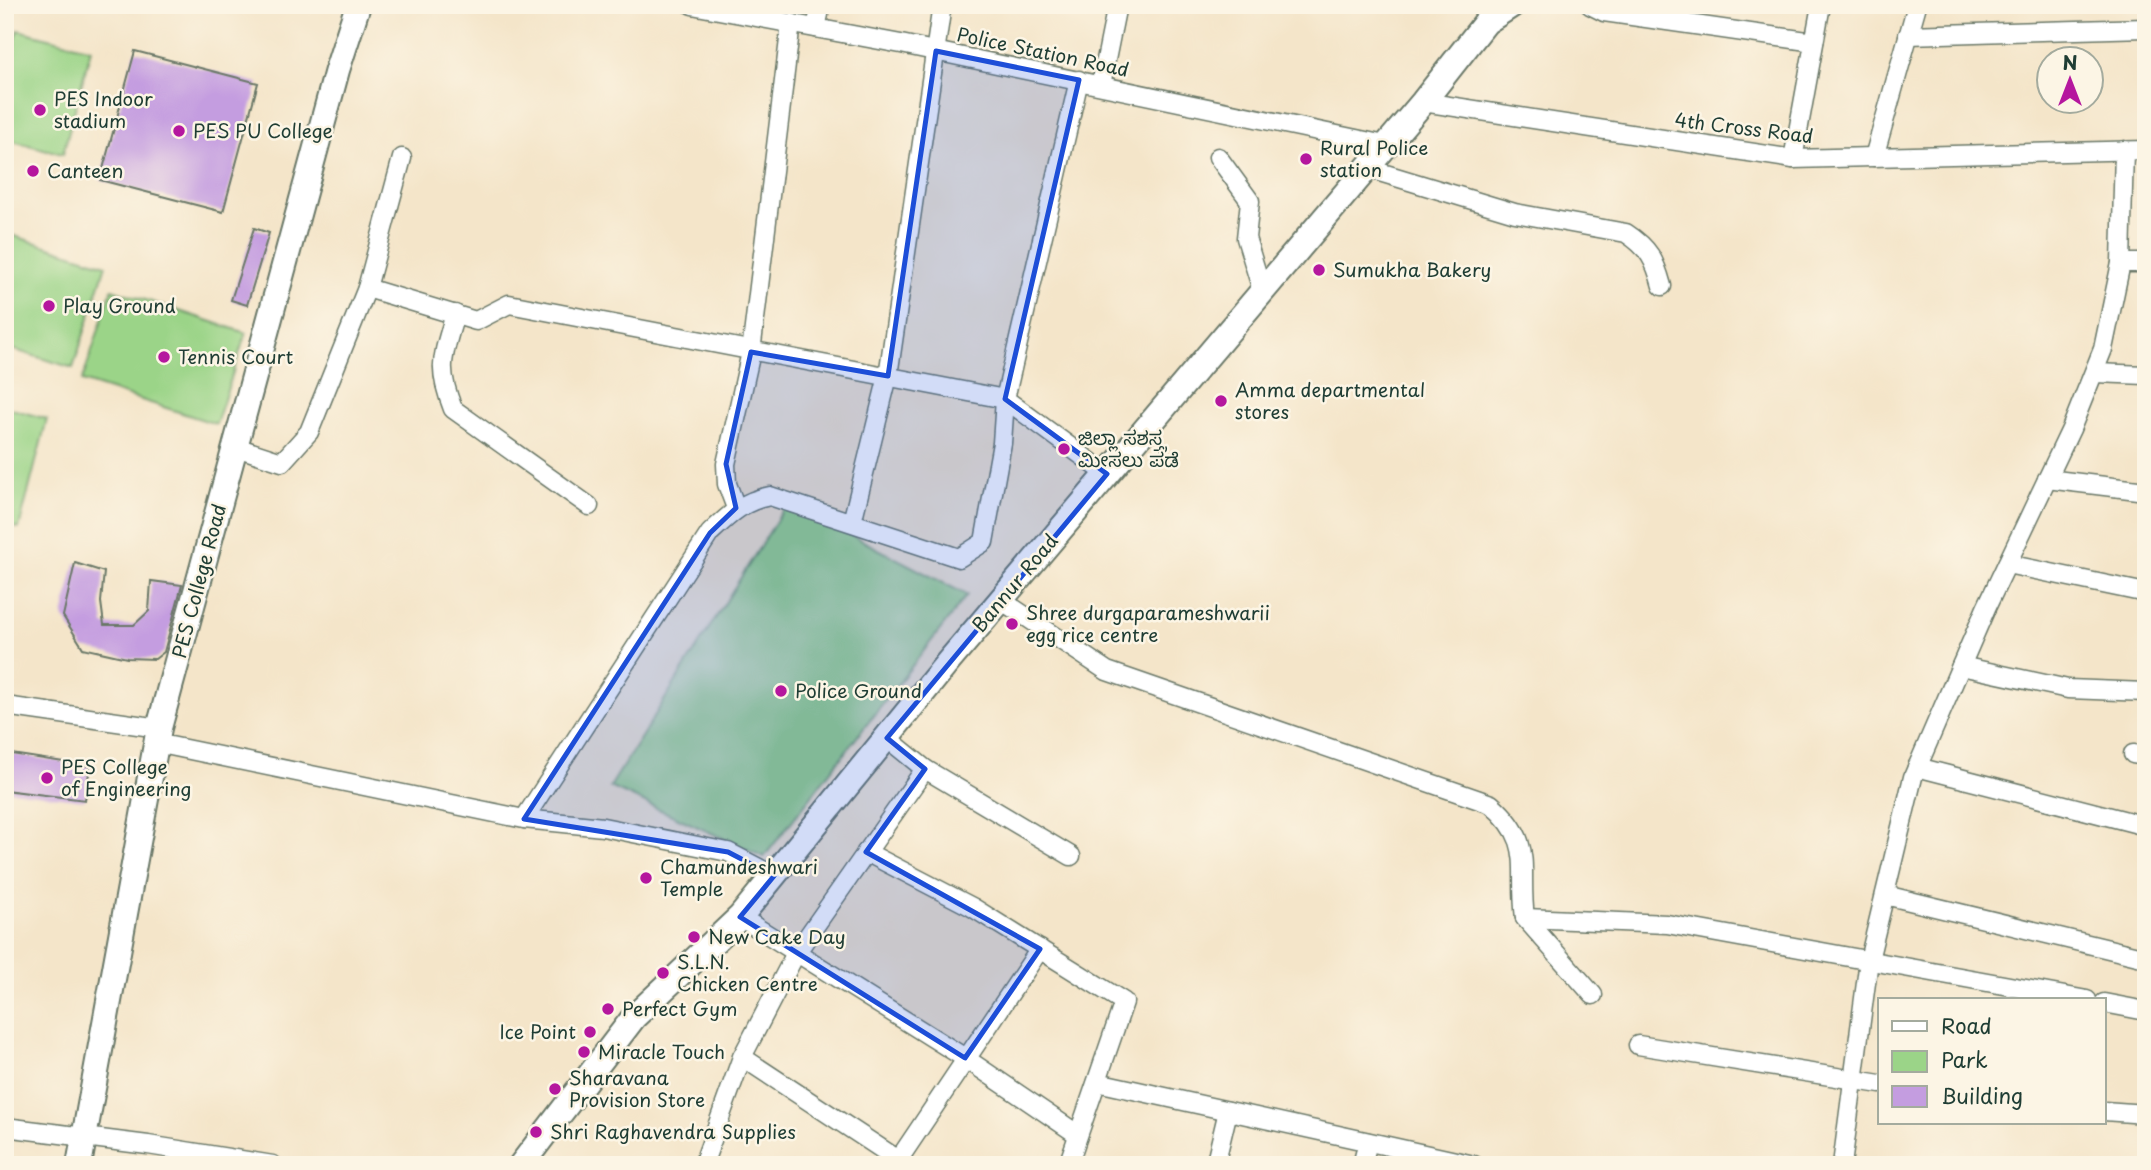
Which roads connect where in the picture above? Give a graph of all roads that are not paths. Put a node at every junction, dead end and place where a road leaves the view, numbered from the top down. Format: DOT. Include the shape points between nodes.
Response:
graph roads {
  1 [pos="358,5"];
  2 [pos="692,5"];
  3 [pos="821,5"];
  4 [pos="942,5"];
  5 [pos="1117,5"];
  6 [pos="1512,5"];
  7 [pos="1590,5"];
  8 [pos="1821,5"];
  9 [pos="1917,5"];
  10 [pos="791,23"];
  11 [pos="816,28"];
  12 [pos="2146,28"];
  13 [pos="1908,35"];
  14 [pos="1814,41"];
  15 [pos="936,51"];
  16 [pos="1079,80"];
  17 [pos="1101,85"];
  18 [pos="1423,102"];
  19 [pos="1385,145"];
  20 [pos="2124,150"];
  21 [pos="2146,150"];
  22 [pos="1217,157"];
  23 [pos="1874,157"];
  24 [pos="402,158"];
  25 [pos="1793,159"];
  26 [pos="1366,168"];
  27 [pos="2121,263"];
  28 [pos="2146,263"];
  29 [pos="1662,286"];
  30 [pos="367,288"];
  31 [pos="1262,290"];
  32 [pos="455,314"];
  33 [pos="751,352"];
  34 [pos="2095,373"];
  35 [pos="2146,375"];
  36 [pos="888,376"];
  37 [pos="1005,399"];
  38 [pos="236,447"];
  39 [pos="1107,474"];
  40 [pos="2047,479"];
  41 [pos="2146,491"];
  42 [pos="589,506"];
  43 [pos="736,508"];
  44 [pos="852,522"];
  45 [pos="2007,564"];
  46 [pos="2146,593"];
  47 [pos="1001,600"];
  48 [pos="1961,666"];
  49 [pos="2146,691"];
  50 [pos="5,706"];
  51 [pos="158,736"];
  52 [pos="887,738"];
  53 [pos="1917,768"];
  54 [pos="925,769"];
  55 [pos="524,819"];
  56 [pos="2146,826"];
  57 [pos="866,852"];
  58 [pos="1071,856"];
  59 [pos="774,876"];
  60 [pos="1885,895"];
  61 [pos="740,917"];
  62 [pos="1525,918"];
  63 [pos="1040,949"];
  64 [pos="796,953"];
  65 [pos="2146,958"];
  66 [pos="1869,960"];
  67 [pos="1593,995"];
  68 [pos="2076,998"];
  69 [pos="2106,1003"];
  70 [pos="2146,1011"];
  71 [pos="1638,1045"];
  72 [pos="741,1058"];
  73 [pos="965,1058"];
  74 [pos="1853,1079"];
  75 [pos="1097,1082"];
  76 [pos="1878,1084"];
  77 [pos="1228,1111"];
  78 [pos="2106,1111"];
  79 [pos="2146,1114"];
  80 [pos="5,1127"];
  81 [pos="1077,1134"];
  82 [pos="84,1137"];
  83 [pos="1368,1142"];
  84 [pos="900,1163"];
  85 [pos="1470,1164"];
  86 [pos="79,1165"];
  87 [pos="273,1165"];
  88 [pos="521,1165"];
  89 [pos="703,1165"];
  90 [pos="1068,1165"];
  91 [pos="1215,1165"];
  92 [pos="1362,1165"];
  93 [pos="1842,1165"];
  1 -- 38 [label="main road, PES College Road"];
  2 -- 10 [label="street, Police Station Road"];
  3 -- 11 [label="street"];
  4 -- 15 [label="street"];
  5 -- 17 [label="street"];
  6 -- 18 [label="main road, Bannur Road" via="1486,22"];
  7 -- 14 [label="street" via="1604,12"];
  8 -- 14 [label="street"];
  9 -- 13 [label="street"];
  10 -- 11 [label="street, Police Station Road"];
  10 -- 33 [label="street"];
  11 -- 15 [label="street, Police Station Road"];
  12 -- 13 [label="street"];
  13 -- 23 [label="street"];
  14 -- 25 [label="street"];
  15 -- 16 [label="street, Police Station Road"];
  15 -- 36 [label="street"];
  16 -- 17 [label="street, Police Station Road"];
  16 -- 37 [label="street"];
  17 -- 19 [label="street, Police Station Road"];
  18 -- 19 [label="main road, Bannur Road"];
  18 -- 25 [label="street, 4th Cross Road"];
  19 -- 26 [label="main road, Bannur Road"];
  20 -- 21 [label="street, 4th Cross Road"];
  20 -- 23 [label="street, 4th Cross Road"];
  20 -- 27 [label="street"];
  22 -- 31 [label="street" via="1250,201 1246,238"];
  23 -- 25 [label="street, 4th Cross Road"];
  24 -- 30 [label="street"];
  26 -- 29 [label="street" via="1515,213 1626,233 1655,258"];
  26 -- 31 [label="main road, Bannur Road"];
  27 -- 28 [label="street"];
  27 -- 34 [label="street"];
  30 -- 32 [label="street"];
  30 -- 38 [label="street" via="309,432 282,462"];
  31 -- 39 [label="main road, Bannur Road"];
  32 -- 33 [label="street" via="476,321 509,304"];
  32 -- 42 [label="street" via="440,364 453,409"];
  33 -- 36 [label="street"];
  33 -- 43 [label="street" via="726,464"];
  34 -- 35 [label="street"];
  34 -- 40 [label="street"];
  36 -- 37 [label="street"];
  36 -- 44 [label="street"];
  37 -- 39 [label="street"];
  37 -- 44 [label="street" via="984,542 959,558"];
  38 -- 51 [label="main road, PES College Road"];
  39 -- 47 [label="main road, Bannur Road"];
  40 -- 41 [label="street"];
  40 -- 45 [label="street"];
  43 -- 44 [label="street" via="770,496"];
  43 -- 55 [label="street" via="710,533"];
  45 -- 46 [label="street"];
  45 -- 48 [label="street"];
  47 -- 52 [label="main road, Bannur Road"];
  47 -- 62 [label="street" via="1107,671 1491,804 1507,817 1522,841"];
  48 -- 49 [label="street" via="2068,690"];
  48 -- 53 [label="street"];
  50 -- 51 [label="street"];
  51 -- 55 [label="street"];
  51 -- 82 [label="main road, PES College Road"];
  52 -- 54 [label="street"];
  52 -- 59 [label="main road, Bannur Road"];
  53 -- 56 [label="street"];
  53 -- 60 [label="street"];
  54 -- 57 [label="street"];
  54 -- 58 [label="street"];
  55 -- 59 [label="street" via="603,827 728,852"];
  57 -- 63 [label="street" via="972,907"];
  57 -- 64 [label="street"];
  59 -- 61 [label="main road, Bannur Road"];
  60 -- 65 [label="street"];
  60 -- 66 [label="street"];
  61 -- 64 [label="street"];
  61 -- 88 [label="main road, Bannur Road" via="634,1017"];
  62 -- 66 [label="street" via="1667,924"];
  62 -- 67 [label="street"];
  63 -- 73 [label="street"];
  63 -- 75 [label="street" via="1124,1002"];
  64 -- 72 [label="street"];
  64 -- 73 [label="street"];
  66 -- 68 [label="street"];
  66 -- 74 [label="street"];
  69 -- 70 [label="street"];
  71 -- 74 [label="street"];
  72 -- 84 [label="street"];
  72 -- 89 [label="street"];
  73 -- 81 [label="street"];
  73 -- 84 [label="street"];
  74 -- 76 [label="street"];
  74 -- 93 [label="street"];
  75 -- 77 [label="street"];
  75 -- 81 [label="street"];
  77 -- 83 [label="street"];
  77 -- 91 [label="street"];
  78 -- 79 [label="street"];
  80 -- 82 [label="street"];
  81 -- 90 [label="street"];
  82 -- 86 [label="main road, PES College Road"];
  82 -- 87 [label="street"];
  83 -- 85 [label="street"];
  83 -- 92 [label="street"];
}
